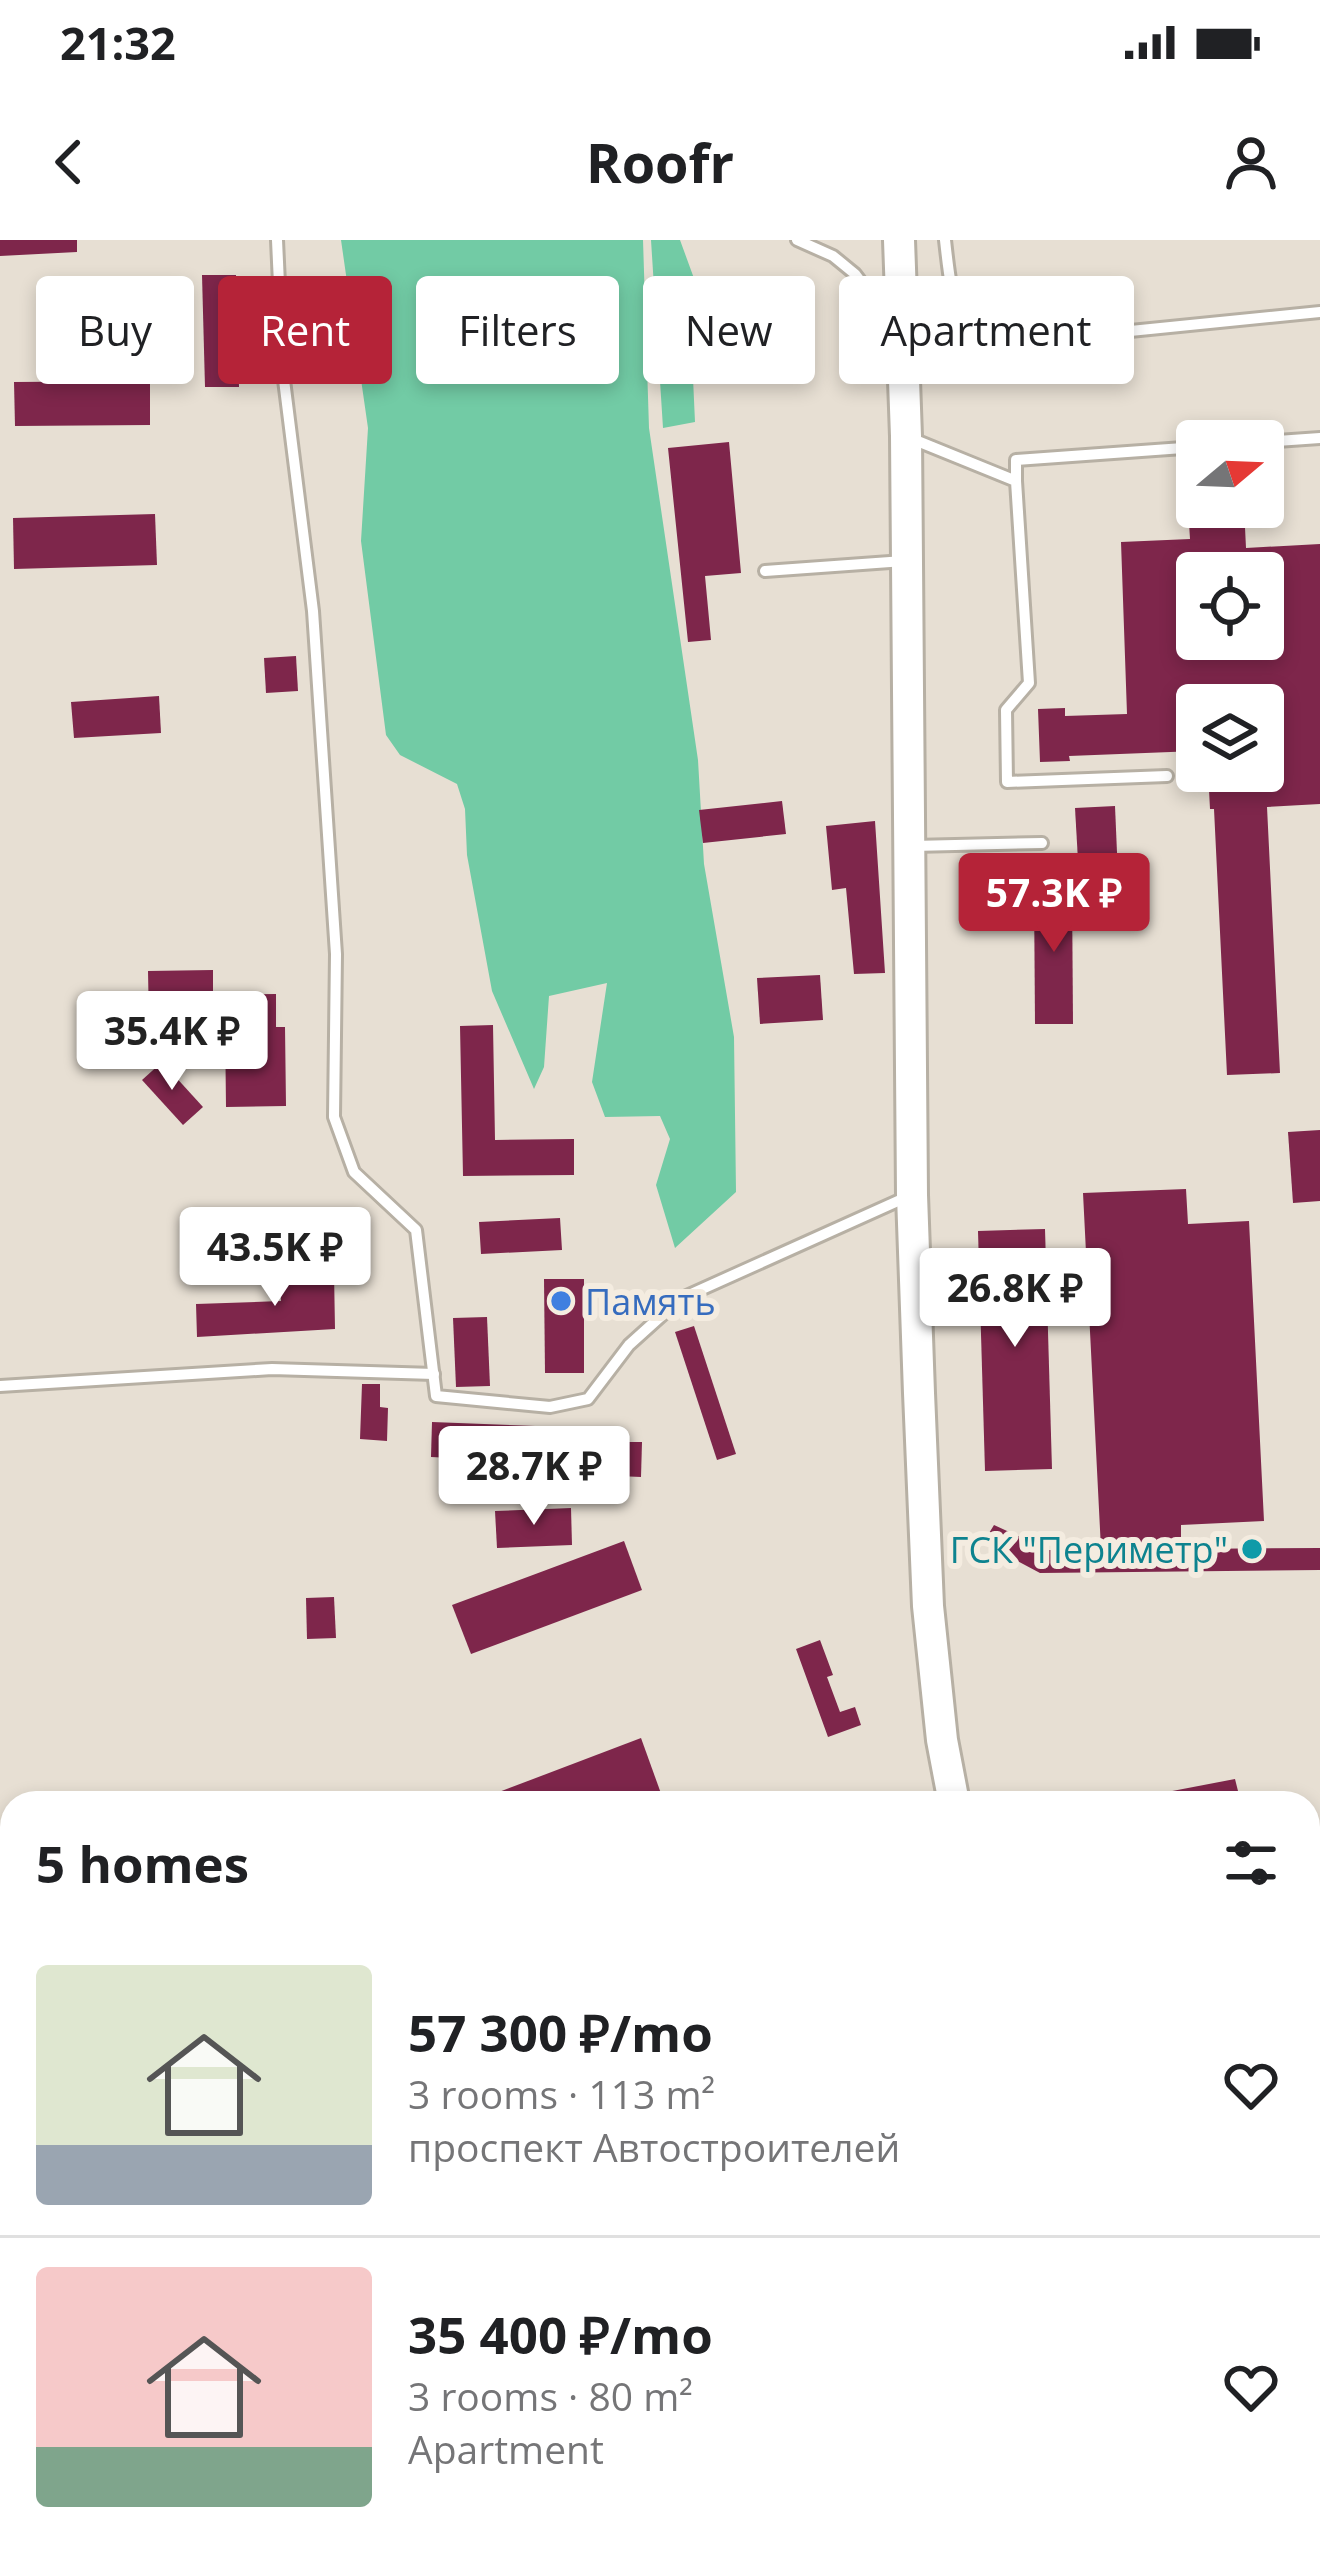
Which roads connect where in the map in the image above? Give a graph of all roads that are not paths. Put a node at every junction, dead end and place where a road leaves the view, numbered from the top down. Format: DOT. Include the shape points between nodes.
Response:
graph roads {
  1 [pos="277,240"];
  2 [pos="797,240"];
  3 [pos="899,240"];
  4 [pos="944,240"];
  5 [pos="857,276"];
  6 [pos="900,276"];
  7 [pos="1320,313"];
  8 [pos="903,384"];
  9 [pos="906,436"];
  10 [pos="1320,438"];
  11 [pos="1284,441"];
  12 [pos="1176,449"];
  13 [pos="1016,481"];
  14 [pos="907,561"];
  15 [pos="765,571"];
  16 [pos="1167,776"];
  17 [pos="1042,843"];
  18 [pos="909,846"];
  19 [pos="912,1195"];
  20 [pos="434,1374"];
  21 [pos="0,1386"];
  22 [pos="952,1791"];
  1 -- 20 [label="lane" via="333,908 334,1117 354,1172 416,1230"];
  2 -- 5 [label="lane"];
  3 -- 6 [label="main road"];
  4 -- 7 [label="lane" via="954,302 969,326 990,338 1021,342"];
  8 -- 9 [label="main road"];
  9 -- 13 [label="lane"];
  9 -- 14 [label="main road"];
  10 -- 11 [label="lane"];
  12 -- 13 [label="lane" via="1016,460"];
  13 -- 16 [label="lane" via="1029,682 1006,710 1007,782"];
  14 -- 15 [label="lane"];
  14 -- 18 [label="main road"];
  17 -- 18 [label="lane"];
  18 -- 19 [label="main road"];
  19 -- 20 [label="lane" via="680,1299 588,1399 550,1406 436,1396"];
  19 -- 22 [label="main road" via="928,1606"];
  20 -- 21 [label="lane" via="272,1369"];
}
